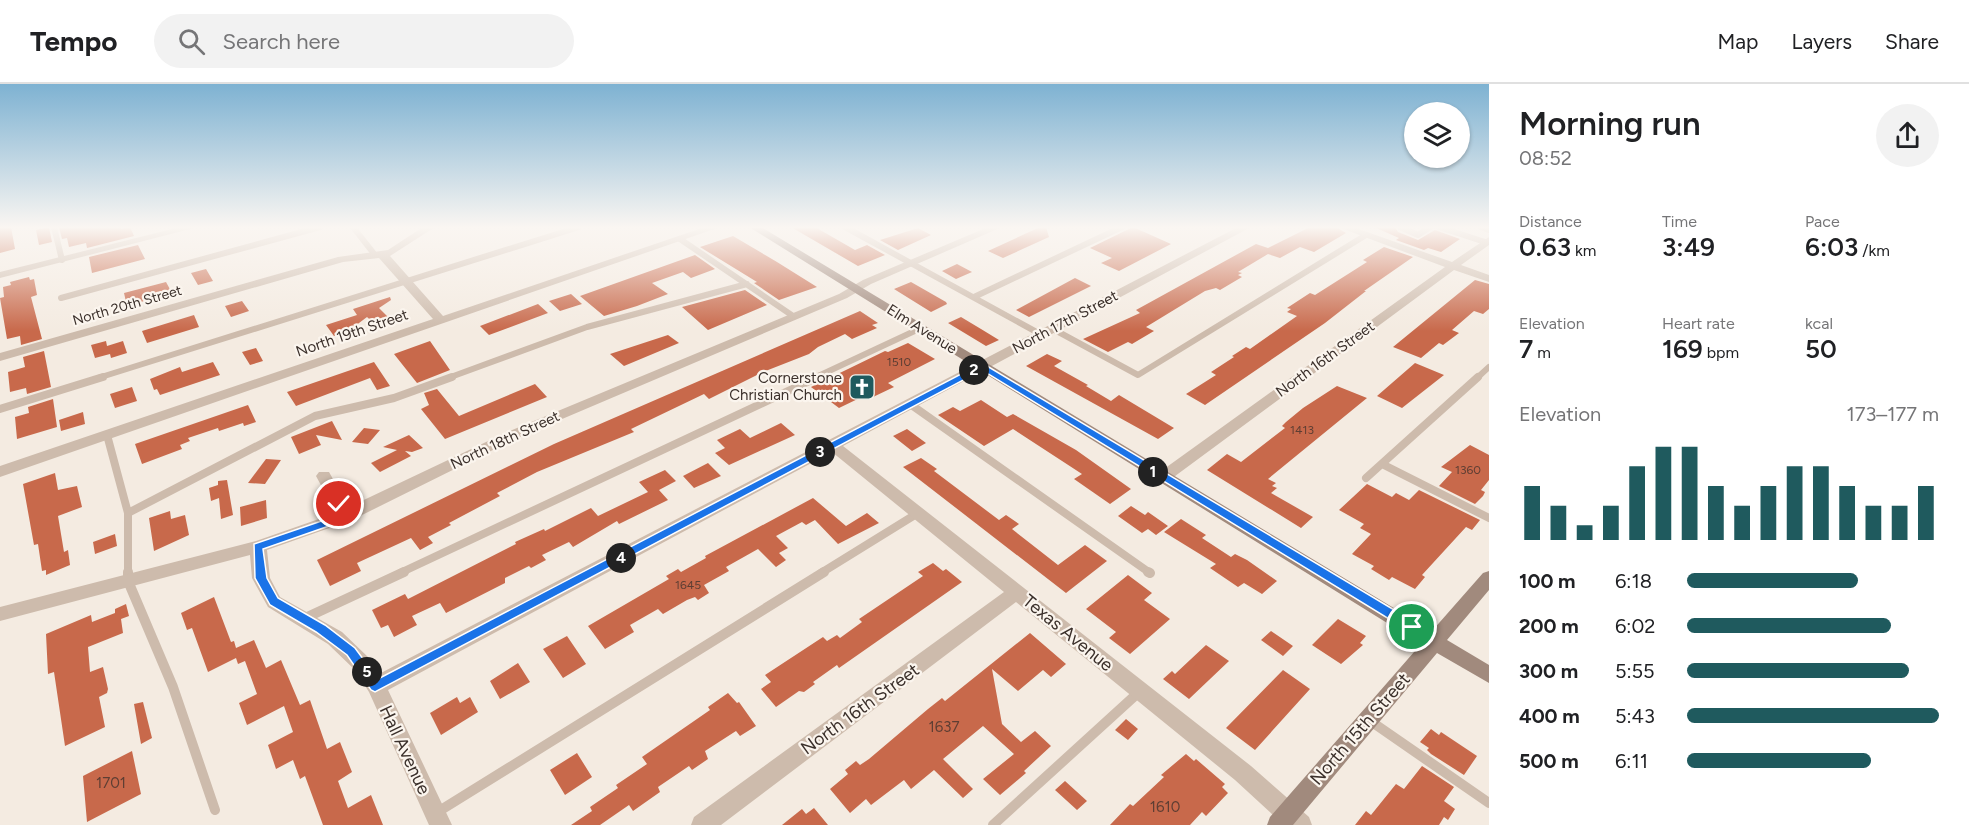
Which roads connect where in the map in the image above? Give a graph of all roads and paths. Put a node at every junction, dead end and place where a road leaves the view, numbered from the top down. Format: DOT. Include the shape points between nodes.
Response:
graph roads {
  1 [pos="57,262"];
  2 [pos="194,262"];
  3 [pos="333,262"];
  4 [pos="386,262"];
  5 [pos="470,262"];
  6 [pos="613,262"];
  7 [pos="714,262"];
  8 [pos="811,262"];
  9 [pos="909,262"];
  10 [pos="915,262"];
  11 [pos="1049,262"];
  12 [pos="1180,262"];
  13 [pos="1323,262"];
  14 [pos="1441,262"];
  15 [pos="1458,262"];
  16 [pos="912,263"];
  17 [pos="1453,266"];
  18 [pos="0,276"];
  19 [pos="1489,279"];
  20 [pos="406,282"];
  21 [pos="747,284"];
  22 [pos="857,289"];
  23 [pos="974,297"];
  24 [pos="61,298"];
  25 [pos="793,316"];
  26 [pos="440,320"];
  27 [pos="921,328"];
  28 [pos="1047,332"];
  29 [pos="0,357"];
  30 [pos="982,366"];
  31 [pos="1489,367"];
  32 [pos="910,404"];
  33 [pos="0,409"];
  34 [pos="107,435"];
  35 [pos="832,445"];
  36 [pos="1382,464"];
  37 [pos="0,472"];
  38 [pos="324,476"];
  39 [pos="1162,477"];
  40 [pos="1366,478"];
  41 [pos="128,513"];
  42 [pos="918,513"];
  43 [pos="346,516"];
  44 [pos="1489,518"];
  45 [pos="258,547"];
  46 [pos="1150,573"];
  47 [pos="1489,578"];
  48 [pos="128,581"];
  49 [pos="1017,592"];
  50 [pos="0,614"];
  51 [pos="302,619"];
  52 [pos="1436,642"];
  53 [pos="1489,675"];
  54 [pos="375,686"];
  55 [pos="1140,691"];
  56 [pos="1367,719"];
  57 [pos="1489,803"];
  58 [pos="215,810"];
  59 [pos="438,819"];
  60 [pos="1289,821"];
  61 [pos="702,825"];
  62 [pos="993,825"];
  1 -- 18 [label="street"];
  2 -- 24 [label="lane"];
  3 -- 29 [label="street, North 20th Street"];
  4 -- 20 [label="street"];
  5 -- 20 [label="lane"];
  6 -- 26 [label="street, North 19th Street"];
  7 -- 21 [label="lane"];
  8 -- 22 [label="street, Elm Avenue"];
  9 -- 16 [label="lane"];
  10 -- 16 [label="street, North 18th Street"];
  11 -- 23 [label="lane"];
  12 -- 28 [label="street, North 17th Street"];
  13 -- 28 [label="lane" via="1138,375"];
  14 -- 17 [label="street"];
  15 -- 17 [label="street, North 16th Street"];
  16 -- 22 [label="street, North 18th Street"];
  16 -- 23 [label="lane"];
  17 -- 19 [label="street"];
  17 -- 39 [label="street, North 16th Street"];
  20 -- 26 [label="street"];
  20 -- 33 [label="lane"];
  21 -- 25 [label="lane"];
  21 -- 41 [label="lane" via="587,327 394,398 315,416"];
  22 -- 25 [label="street, North 18th Street"];
  22 -- 27 [label="street, Elm Avenue"];
  23 -- 28 [label="lane"];
  25 -- 43 [label="street, North 18th Street" via="510,436"];
  26 -- 34 [label="street, North 19th Street"];
  27 -- 30 [label="street, Elm Avenue"];
  27 -- 51 [label="lane"];
  28 -- 30 [label="street, North 17th Street"];
  30 -- 32 [label="street, North 17th Street"];
  30 -- 39 [label="street, Elm Avenue"];
  31 -- 36 [label="lane"];
  32 -- 35 [label="street, North 17th Street"];
  32 -- 46 [label="lane"];
  34 -- 37 [label="street, North 19th Street"];
  34 -- 41 [label="lane"];
  35 -- 42 [label="street, Texas Avenue"];
  35 -- 54 [label="street, North 17th Street"];
  36 -- 40 [label="lane"];
  36 -- 44 [label="lane"];
  38 -- 43 [label="street"];
  39 -- 52 [label="street, Elm Avenue"];
  41 -- 48 [label="lane"];
  42 -- 49 [label="street, Texas Avenue"];
  42 -- 59 [label="lane"];
  43 -- 45 [label="street, North 18th Street"];
  45 -- 48 [label="street, North 18th Street"];
  45 -- 51 [label="street, Hall Avenue" via="261,578 268,594"];
  47 -- 52 [label="street, North 15th Street"];
  48 -- 50 [label="street, North 18th Street"];
  48 -- 58 [label="lane" via="173,687"];
  49 -- 55 [label="street, Texas Avenue"];
  49 -- 61 [label="street, North 16th Street"];
  51 -- 54 [label="street, Hall Avenue" via="351,651"];
  52 -- 53 [label="street, Elm Avenue"];
  52 -- 56 [label="street, North 15th Street"];
  54 -- 59 [label="street, Hall Avenue"];
  55 -- 60 [label="street, Texas Avenue" via="1243,773"];
  55 -- 62 [label="lane"];
  56 -- 57 [label="lane"];
  56 -- 60 [label="street, North 15th Street"];
}
